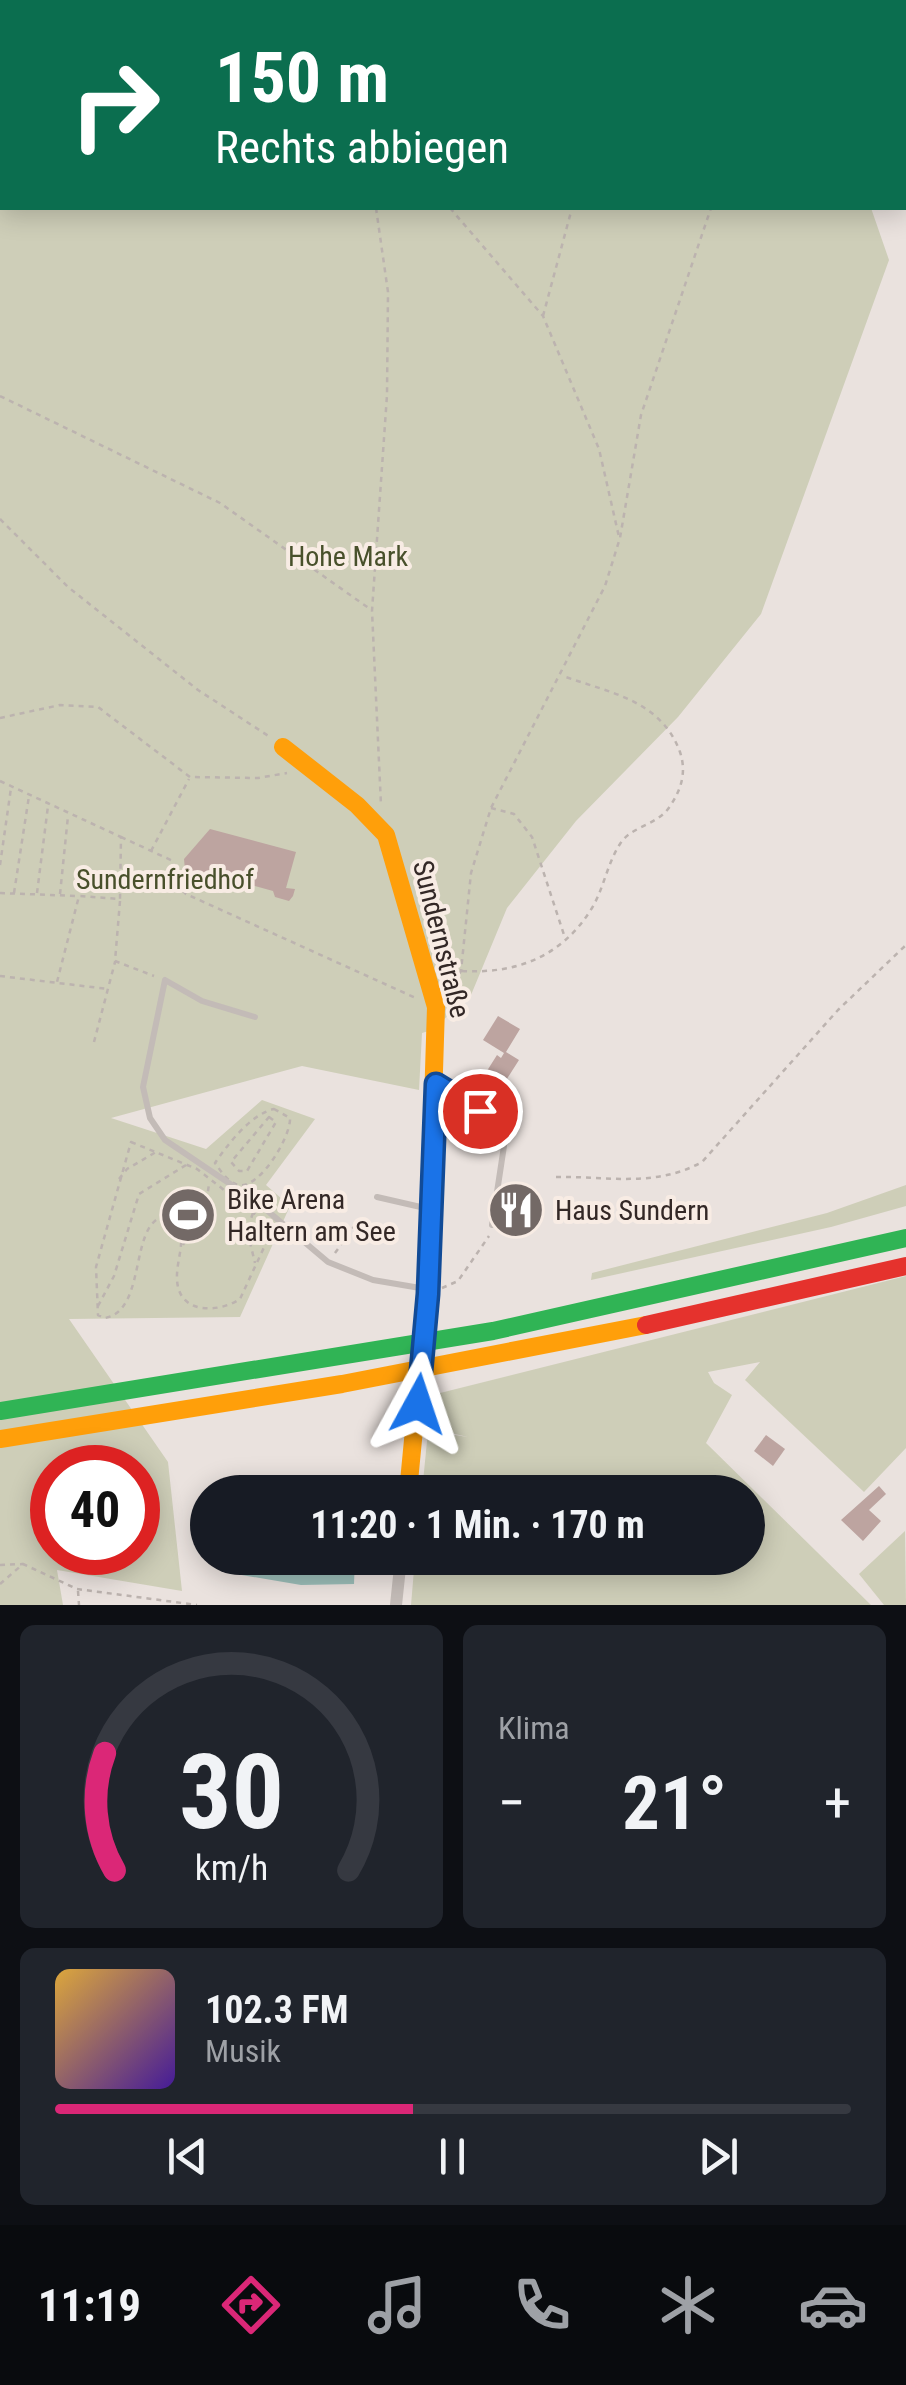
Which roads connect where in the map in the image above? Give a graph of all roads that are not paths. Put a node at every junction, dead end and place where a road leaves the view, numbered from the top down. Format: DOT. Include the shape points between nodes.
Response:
graph roads {
  1 [pos="283,747"];
  2 [pos="255,1017"];
  3 [pos="436,1084"];
  4 [pos="377,1197"];
  5 [pos="431,1210"];
  6 [pos="492,1225"];
  7 [pos="906,1238"];
  8 [pos="906,1266"];
  9 [pos="428,1292"];
  10 [pos="0,1412"];
  11 [pos="0,1439"];
  12 [pos="410,1475"];
  13 [pos="399,1575"];
  14 [pos="396,1605"];
  1 -- 3 [label="main road, Sundernstraße" via="386,835 435,1004"];
  2 -- 9 [label="lane" via="202,1001 165,980 144,1087 150,1118 164,1140 257,1202 328,1262"];
  3 -- 5 [label="main road, Sundernstraße"];
  3 -- 6 [label="lane" via="471,1102 504,1146"];
  4 -- 5 [label="lane"];
  5 -- 9 [label="main road, Sundernstraße"];
  7 -- 10 [label="main road" via="493,1331"];
  8 -- 11 [label="main road" via="359,1383"];
  9 -- 12 [label="main road, Sundernstraße"];
  13 -- 14 [label="street"];
}
